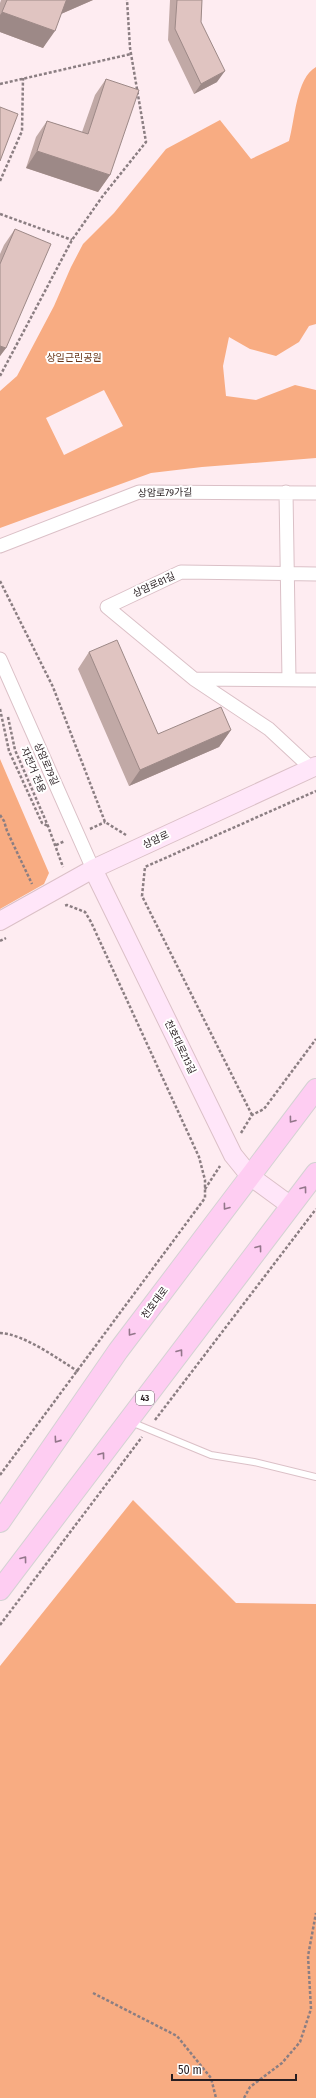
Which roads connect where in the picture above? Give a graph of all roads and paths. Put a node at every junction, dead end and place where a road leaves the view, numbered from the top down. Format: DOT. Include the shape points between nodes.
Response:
graph roads {
  1 [pos="127,0"];
  2 [pos="131,54"];
  3 [pos="23,78"];
  4 [pos="0,84"];
  5 [pos="0,181"];
  6 [pos="0,214"];
  7 [pos="72,240"];
  8 [pos="0,376"];
  9 [pos="286,492"];
  10 [pos="316,492"];
  11 [pos="0,546"];
  12 [pos="288,573"];
  13 [pos="316,574"];
  14 [pos="0,582"];
  15 [pos="0,659"];
  16 [pos="194,679"];
  17 [pos="289,680"];
  18 [pos="316,680"];
  19 [pos="0,709"];
  20 [pos="7,712"];
  21 [pos="313,767"];
  22 [pos="316,791"];
  23 [pos="0,815"];
  24 [pos="106,822"];
  25 [pos="48,826"];
  26 [pos="93,869"];
  27 [pos="61,871"];
  28 [pos="27,876"];
  29 [pos="67,905"];
  30 [pos="0,921"];
  31 [pos="316,1039"];
  32 [pos="316,1088"];
  33 [pos="316,1173"];
  34 [pos="250,1176"];
  35 [pos="291,1206"];
  36 [pos="316,1209"];
  37 [pos="0,1333"];
  38 [pos="78,1371"];
  39 [pos="97,1382"];
  40 [pos="128,1421"];
  41 [pos="148,1429"];
  42 [pos="0,1475"];
  43 [pos="316,1477"];
  44 [pos="0,1522"];
  45 [pos="0,1590"];
  46 [pos="0,1625"];
  47 [pos="316,1913"];
  48 [pos="93,1993"];
  49 [pos="216,2098"];
  50 [pos="244,2098"];
  1 -- 2 [label="path"];
  2 -- 3 [label="path"];
  2 -- 7 [label="path" via="146,142"];
  3 -- 4 [label="path"];
  3 -- 5 [label="path" via="22,131"];
  6 -- 7 [label="path"];
  7 -- 8 [label="path"];
  9 -- 10 [label="street, 상암로79가길"];
  9 -- 11 [label="street, 상암로79가길" via="139,492"];
  9 -- 12 [label="street"];
  12 -- 13 [label="street, 상암로81길"];
  12 -- 16 [label="street, 상암로81길" via="181,572 107,606"];
  12 -- 17 [label="street"];
  14 -- 24 [label="path" via="53,687"];
  15 -- 26 [label="street, 상암로79길"];
  16 -- 17 [label="street"];
  16 -- 21 [label="street, 상암로81길" via="270,729"];
  17 -- 18 [label="street"];
  19 -- 25 [label="path" via="9,752 42,823"];
  20 -- 25 [label="path, 자전거 전용" via="15,750"];
  21 -- 26 [label="street, 상암로"];
  22 -- 31 [label="path" via="145,867 142,896 252,1115 264,1109"];
  23 -- 28 [label="path"];
  25 -- 27 [label="path" via="63,866"];
  26 -- 30 [label="street, 상암로"];
  26 -- 34 [label="street, 천호대로213길" via="233,1155"];
  29 -- 38 [label="path" via="85,912 91,922 200,1157 205,1180 205,1198"];
  32 -- 34 [label="main road, 천호대로, one-way"];
  35 -- 33 [label="main road, 43, one-way"];
  34 -- 35 [label="street, 천호대로213길"];
  34 -- 39 [label="main road, 천호대로, one-way"];
  40 -- 35 [label="main road, 43, one-way"];
  36 -- 41 [label="path"];
  37 -- 38 [label="path" via="14,1336 37,1347"];
  38 -- 39 [label="path"];
  38 -- 42 [label="path"];
  39 -- 44 [label="main road, 천호대로, one-way"];
  40 -- 41 [label="lane"];
  45 -- 40 [label="main road, 43, one-way"];
  41 -- 43 [label="lane" via="211,1455"];
  41 -- 46 [label="path"];
  47 -- 50 [label="path" via="308,1956 311,2009 300,2042 282,2064 250,2087"];
  48 -- 49 [label="path" via="177,2036 211,2078"];
}
